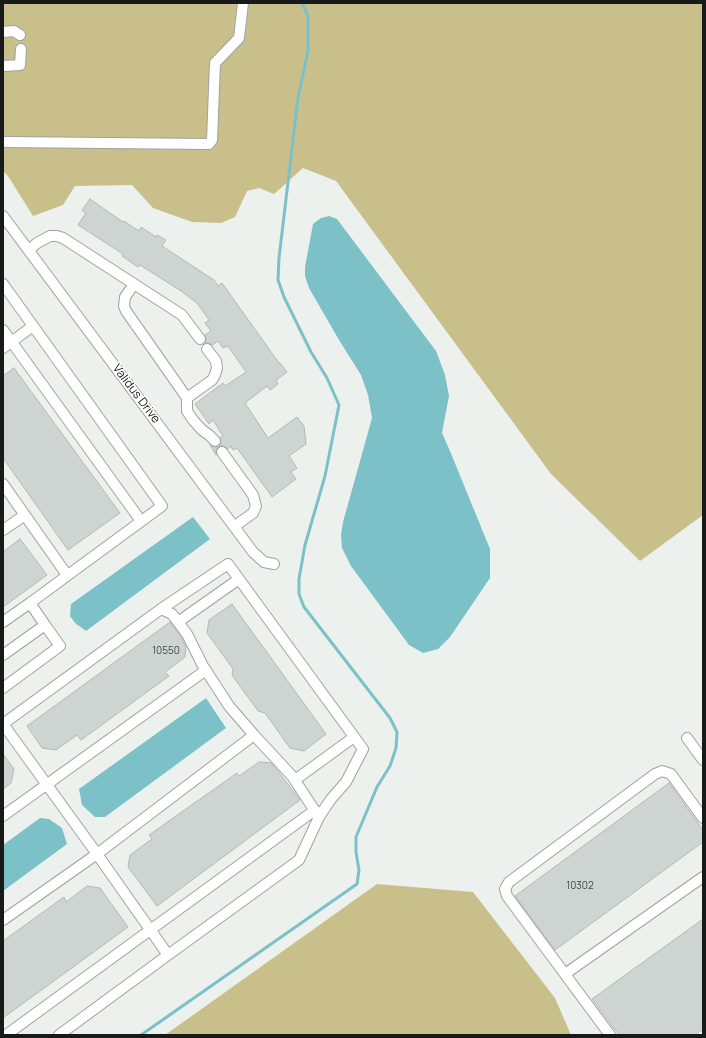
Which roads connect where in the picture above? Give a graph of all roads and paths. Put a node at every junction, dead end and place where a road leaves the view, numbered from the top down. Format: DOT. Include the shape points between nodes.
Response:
graph roads {
  1 [pos="243,3"];
  2 [pos="3,32"];
  3 [pos="20,35"];
  4 [pos="21,49"];
  5 [pos="3,66"];
  6 [pos="3,142"];
  7 [pos="3,216"];
  8 [pos="29,250"];
  9 [pos="3,284"];
  10 [pos="134,284"];
  11 [pos="33,326"];
  12 [pos="3,330"];
  13 [pos="200,339"];
  14 [pos="12,342"];
  15 [pos="3,348"];
  16 [pos="207,349"];
  17 [pos="187,398"];
  18 [pos="215,441"];
  19 [pos="222,452"];
  20 [pos="3,484"];
  21 [pos="25,515"];
  22 [pos="141,521"];
  23 [pos="235,526"];
  24 [pos="3,530"];
  25 [pos="274,564"];
  26 [pos="68,575"];
  27 [pos="239,579"];
  28 [pos="30,602"];
  29 [pos="161,609"];
  30 [pos="3,622"];
  31 [pos="178,622"];
  32 [pos="45,625"];
  33 [pos="3,655"];
  34 [pos="206,670"];
  35 [pos="3,688"];
  36 [pos="3,724"];
  37 [pos="254,735"];
  38 [pos="354,737"];
  39 [pos="687,738"];
  40 [pos="703,760"];
  41 [pos="295,780"];
  42 [pos="46,784"];
  43 [pos="317,814"];
  44 [pos="3,816"];
  45 [pos="703,818"];
  46 [pos="97,854"];
  47 [pos="703,877"];
  48 [pos="3,920"];
  49 [pos="151,930"];
  50 [pos="168,955"];
  51 [pos="565,974"];
  52 [pos="6,1035"];
  53 [pos="59,1035"];
  54 [pos="610,1035"];
  1 -- 6 [label="street" via="239,38 215,64 212,140 209,144"];
  2 -- 3 [label="street" via="14,31"];
  4 -- 5 [label="street" via="20,65"];
  7 -- 8 [label="street, Validus Drive"];
  8 -- 10 [label="street" via="50,236 57,236"];
  8 -- 23 [label="street, Validus Drive"];
  9 -- 11 [label="street"];
  10 -- 13 [label="street" via="182,315"];
  10 -- 17 [label="street" via="125,297 124,306"];
  11 -- 14 [label="street"];
  11 -- 22 [label="street" via="162,506"];
  12 -- 14 [label="street"];
  14 -- 15 [label="street"];
  14 -- 22 [label="street"];
  16 -- 17 [label="street" via="216,361 216,375"];
  17 -- 18 [label="street" via="187,411"];
  19 -- 23 [label="street" via="253,495 256,506 253,513"];
  20 -- 21 [label="street"];
  21 -- 24 [label="street"];
  21 -- 26 [label="street"];
  22 -- 26 [label="street"];
  23 -- 25 [label="street, Validus Drive" via="253,552 264,562"];
  26 -- 28 [label="street"];
  27 -- 29 [label="street" via="228,564"];
  27 -- 31 [label="street"];
  27 -- 38 [label="street"];
  28 -- 30 [label="street"];
  28 -- 32 [label="street"];
  29 -- 31 [label="street" via="172,614"];
  29 -- 36 [label="street"];
  31 -- 34 [label="street"];
  32 -- 33 [label="street"];
  32 -- 35 [label="street" via="60,646"];
  34 -- 37 [label="street" via="229,706"];
  34 -- 42 [label="street"];
  36 -- 42 [label="street"];
  37 -- 41 [label="street"];
  37 -- 46 [label="street"];
  38 -- 41 [label="street"];
  38 -- 43 [label="street" via="363,749 346,782"];
  39 -- 40 [label="street"];
  41 -- 43 [label="street"];
  42 -- 44 [label="street"];
  42 -- 46 [label="street"];
  43 -- 49 [label="street"];
  43 -- 50 [label="street" via="299,860"];
  45 -- 51 [label="street" via="671,774 662,771 509,882 505,889 507,896"];
  46 -- 48 [label="street"];
  46 -- 49 [label="street"];
  47 -- 51 [label="street"];
  49 -- 50 [label="street"];
  49 -- 52 [label="street"];
  50 -- 53 [label="street"];
  51 -- 54 [label="street"];
}
